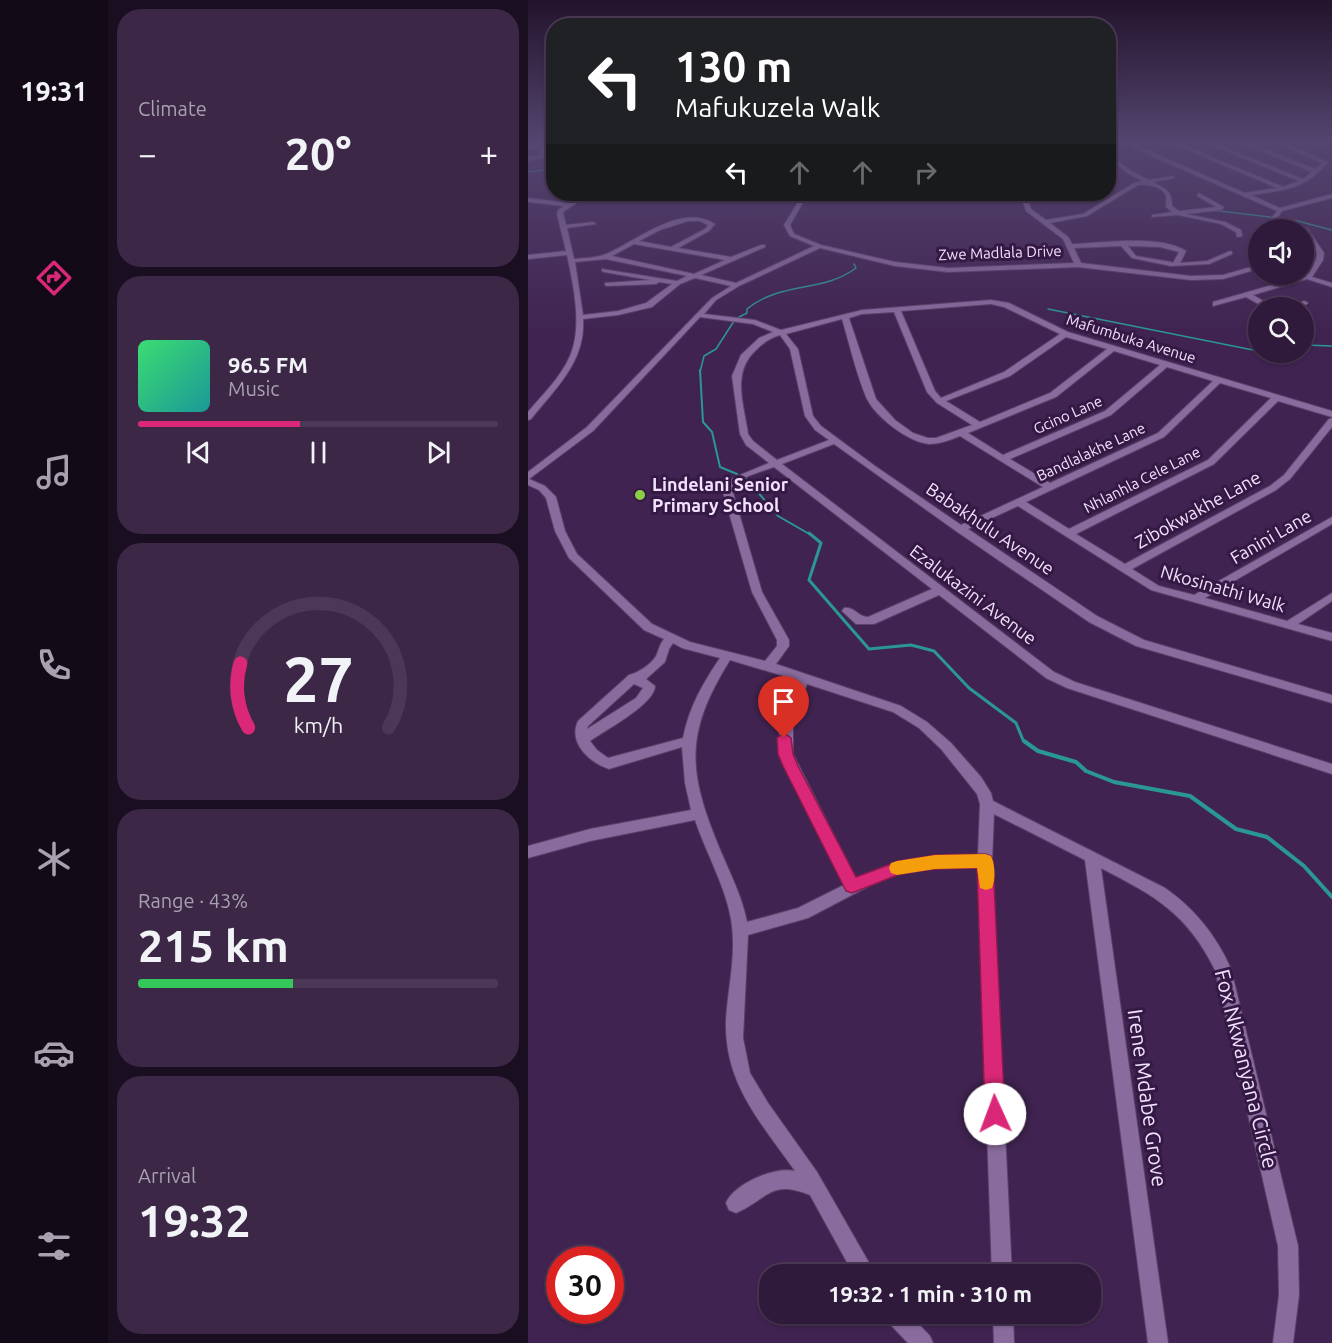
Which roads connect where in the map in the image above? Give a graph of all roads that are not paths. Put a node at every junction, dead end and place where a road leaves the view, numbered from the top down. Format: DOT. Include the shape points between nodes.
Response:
graph roads {
  1 [pos="567,205"];
  2 [pos="571,205"];
  3 [pos="799,205"];
  4 [pos="1027,205"];
  5 [pos="1102,205"];
  6 [pos="1169,205"];
  7 [pos="1219,205"];
  8 [pos="1268,205"];
  9 [pos="1300,205"];
  10 [pos="1280,210"];
  11 [pos="1175,212"];
  12 [pos="1154,216"];
  13 [pos="1273,219"];
  14 [pos="1046,222"];
  15 [pos="593,224"];
  16 [pos="562,227"];
  17 [pos="1239,236"];
  18 [pos="634,242"];
  19 [pos="1314,242"];
  20 [pos="1124,245"];
  21 [pos="763,246"];
  22 [pos="819,246"];
  23 [pos="1072,246"];
  24 [pos="671,249"];
  25 [pos="1230,253"];
  26 [pos="1074,254"];
  27 [pos="528,257"];
  28 [pos="569,257"];
  29 [pos="606,257"];
  30 [pos="730,259"];
  31 [pos="1176,264"];
  32 [pos="1052,265"];
  33 [pos="1078,265"];
  34 [pos="1314,268"];
  35 [pos="604,270"];
  36 [pos="1248,270"];
  37 [pos="697,275"];
  38 [pos="663,279"];
  39 [pos="1314,279"];
  40 [pos="678,283"];
  41 [pos="608,284"];
  42 [pos="737,285"];
  43 [pos="1282,285"];
  44 [pos="1332,285"];
  45 [pos="1247,296"];
  46 [pos="1216,304"];
  47 [pos="897,310"];
  48 [pos="698,315"];
  49 [pos="580,317"];
  50 [pos="845,317"];
  51 [pos="783,334"];
  52 [pos="1065,334"];
  53 [pos="1113,348"];
  54 [pos="1166,364"];
  55 [pos="1219,380"];
  56 [pos="1277,397"];
  57 [pos="940,401"];
  58 [pos="1332,414"];
  59 [pos="528,417"];
  60 [pos="1332,421"];
  61 [pos="978,426"];
  62 [pos="961,433"];
  63 [pos="835,441"];
  64 [pos="1003,458"];
  65 [pos="775,463"];
  66 [pos="528,477"];
  67 [pos="528,482"];
  68 [pos="1050,488"];
  69 [pos="1019,502"];
  70 [pos="1332,520"];
  71 [pos="960,529"];
  72 [pos="1068,534"];
  73 [pos="1124,569"];
  74 [pos="940,590"];
  75 [pos="1332,596"];
  76 [pos="1194,600"];
  77 [pos="848,611"];
  78 [pos="1288,625"];
  79 [pos="1332,637"];
  80 [pos="669,640"];
  81 [pos="727,656"];
  82 [pos="768,666"];
  83 [pos="804,678"];
  84 [pos="637,680"];
  85 [pos="1332,699"];
  86 [pos="581,740"];
  87 [pos="688,741"];
  88 [pos="1332,769"];
  89 [pos="987,804"];
  90 [pos="698,814"];
  91 [pos="528,852"];
  92 [pos="1092,858"];
  93 [pos="985,861"];
  94 [pos="852,886"];
  95 [pos="740,930"];
  96 [pos="816,1188"];
  97 [pos="736,1203"];
  98 [pos="860,1264"];
  99 [pos="1002,1264"];
  100 [pos="904,1324"];
  101 [pos="1004,1324"];
  102 [pos="923,1343"];
  103 [pos="1004,1343"];
  104 [pos="1158,1343"];
  105 [pos="1283,1343"];
  1 -- 2 [label="street"];
  2 -- 16 [label="street" via="560,211"];
  3 -- 22 [label="street, Zwe Madlala Drive" via="787,229 794,237"];
  4 -- 14 [label="street" via="1028,210"];
  5 -- 14 [label="street" via="1085,215"];
  6 -- 11 [label="street"];
  7 -- 11 [label="street" via="1219,209"];
  8 -- 10 [label="street"];
  9 -- 10 [label="street"];
  10 -- 13 [label="street"];
  11 -- 12 [label="street"];
  11 -- 17 [label="street" via="1231,226 1239,231"];
  14 -- 23 [label="street"];
  15 -- 16 [label="street"];
  16 -- 28 [label="street"];
  18 -- 24 [label="street"];
  18 -- 24 [label="street" via="675,222 700,219 712,224"];
  18 -- 29 [label="street"];
  19 -- 34 [label="street" via="1321,253"];
  20 -- 23 [label="street"];
  20 -- 31 [label="street" via="1134,257"];
  20 -- 31 [label="street" via="1177,247 1183,253"];
  21 -- 30 [label="street"];
  22 -- 32 [label="street, Zwe Madlala Drive" via="895,264 948,270"];
  22 -- 42 [label="street"];
  23 -- 26 [label="street"];
  24 -- 30 [label="street"];
  25 -- 31 [label="street" via="1212,262"];
  26 -- 32 [label="street"];
  26 -- 33 [label="street"];
  27 -- 28 [label="street"];
  28 -- 29 [label="street"];
  28 -- 49 [label="street"];
  29 -- 37 [label="street"];
  30 -- 37 [label="street"];
  32 -- 33 [label="street, Zwe Madlala Drive"];
  33 -- 36 [label="street, Zwe Madlala Drive" via="1191,278 1223,277"];
  35 -- 38 [label="street"];
  37 -- 40 [label="street"];
  37 -- 42 [label="street"];
  38 -- 40 [label="street"];
  38 -- 41 [label="street" via="653,283"];
  39 -- 44 [label="street"];
  40 -- 49 [label="street" via="655,301 636,309"];
  42 -- 48 [label="street"];
  43 -- 45 [label="street"];
  45 -- 46 [label="street"];
  47 -- 50 [label="street, Mafumbuka Avenue"];
  47 -- 52 [label="street, Mafumbuka Avenue" via="991,302"];
  47 -- 57 [label="street" via="932,392"];
  48 -- 51 [label="street" via="755,322"];
  48 -- 66 [label="street" via="590,429"];
  49 -- 59 [label="street" via="574,356"];
  50 -- 51 [label="street, Mafumbuka Avenue"];
  50 -- 62 [label="street" via="872,400 892,422 927,441"];
  51 -- 63 [label="street, Babakhulu Avenue" via="794,349 809,416"];
  51 -- 65 [label="street, Ezalukazini Avenue" via="756,345 744,357 736,376 746,439"];
  52 -- 53 [label="street, Mafumbuka Avenue"];
  52 -- 57 [label="street" via="1007,374"];
  53 -- 54 [label="street, Mafumbuka Avenue"];
  53 -- 61 [label="street" via="1064,389"];
  54 -- 55 [label="street, Mafumbuka Avenue"];
  54 -- 64 [label="street, Gcino Lane" via="1108,413"];
  55 -- 56 [label="street, Mafumbuka Avenue"];
  55 -- 68 [label="street, Bandlalakhe Lane" via="1161,435"];
  56 -- 58 [label="street, Mafumbuka Avenue"];
  56 -- 72 [label="street, Nhlanhla Cele Lane" via="1211,462"];
  57 -- 61 [label="street"];
  60 -- 73 [label="street, Zibokwakhe Lane" via="1287,477 1273,488"];
  61 -- 62 [label="street"];
  62 -- 64 [label="street"];
  63 -- 65 [label="street"];
  63 -- 71 [label="street, Babakhulu Avenue"];
  64 -- 68 [label="street"];
  65 -- 74 [label="street, Ezalukazini Avenue"];
  65 -- 82 [label="street" via="734,480 727,489 757,592 783,640"];
  67 -- 80 [label="street" via="548,492 563,540 581,565 648,627"];
  68 -- 69 [label="street, Bandlalakhe Lane"];
  69 -- 71 [label="street, Bandlalakhe Lane"];
  69 -- 72 [label="street, Nkosinathi Walk"];
  70 -- 76 [label="street, Fanini Lane"];
  71 -- 85 [label="street, Babakhulu Avenue" via="1126,637"];
  72 -- 73 [label="street, Nkosinathi Walk"];
  73 -- 76 [label="street, Nkosinathi Walk" via="1155,588"];
  74 -- 77 [label="street" via="870,621 860,621"];
  74 -- 88 [label="street, Ezalukazini Avenue" via="1061,681"];
  75 -- 78 [label="street"];
  76 -- 78 [label="street, Nkosinathi Walk"];
  78 -- 79 [label="street, Nkosinathi Walk"];
  80 -- 81 [label="street"];
  80 -- 84 [label="street" via="661,659"];
  81 -- 82 [label="street"];
  81 -- 87 [label="street" via="700,699"];
  82 -- 83 [label="street"];
  83 -- 89 [label="street" via="879,702 923,725 976,781"];
  83 -- 94 [label="street" via="787,721 786,754"];
  84 -- 86 [label="street" via="630,679 586,719 580,726"];
  84 -- 86 [label="street" via="649,686 645,696"];
  86 -- 87 [label="street" via="609,764"];
  87 -- 90 [label="street" via="689,774"];
  89 -- 92 [label="street, Fox Nkwanyana Circle"];
  89 -- 93 [label="street"];
  90 -- 91 [label="street" via="590,835"];
  90 -- 95 [label="street" via="735,906"];
  92 -- 104 [label="street, Irene Mdabe Grove"];
  92 -- 105 [label="street, Fox Nkwanyana Circle" via="1145,884 1180,908 1204,932 1223,969 1288,1246 1291,1286"];
  93 -- 94 [label="street" via="935,862 899,868"];
  93 -- 99 [label="street"];
  94 -- 95 [label="street" via="814,909"];
  95 -- 96 [label="street" via="735,1032 739,1064 750,1090"];
  96 -- 97 [label="street" via="793,1178 777,1178"];
  96 -- 98 [label="street"];
  100 -- 102 [label="street"];
  101 -- 103 [label="street"];
}
